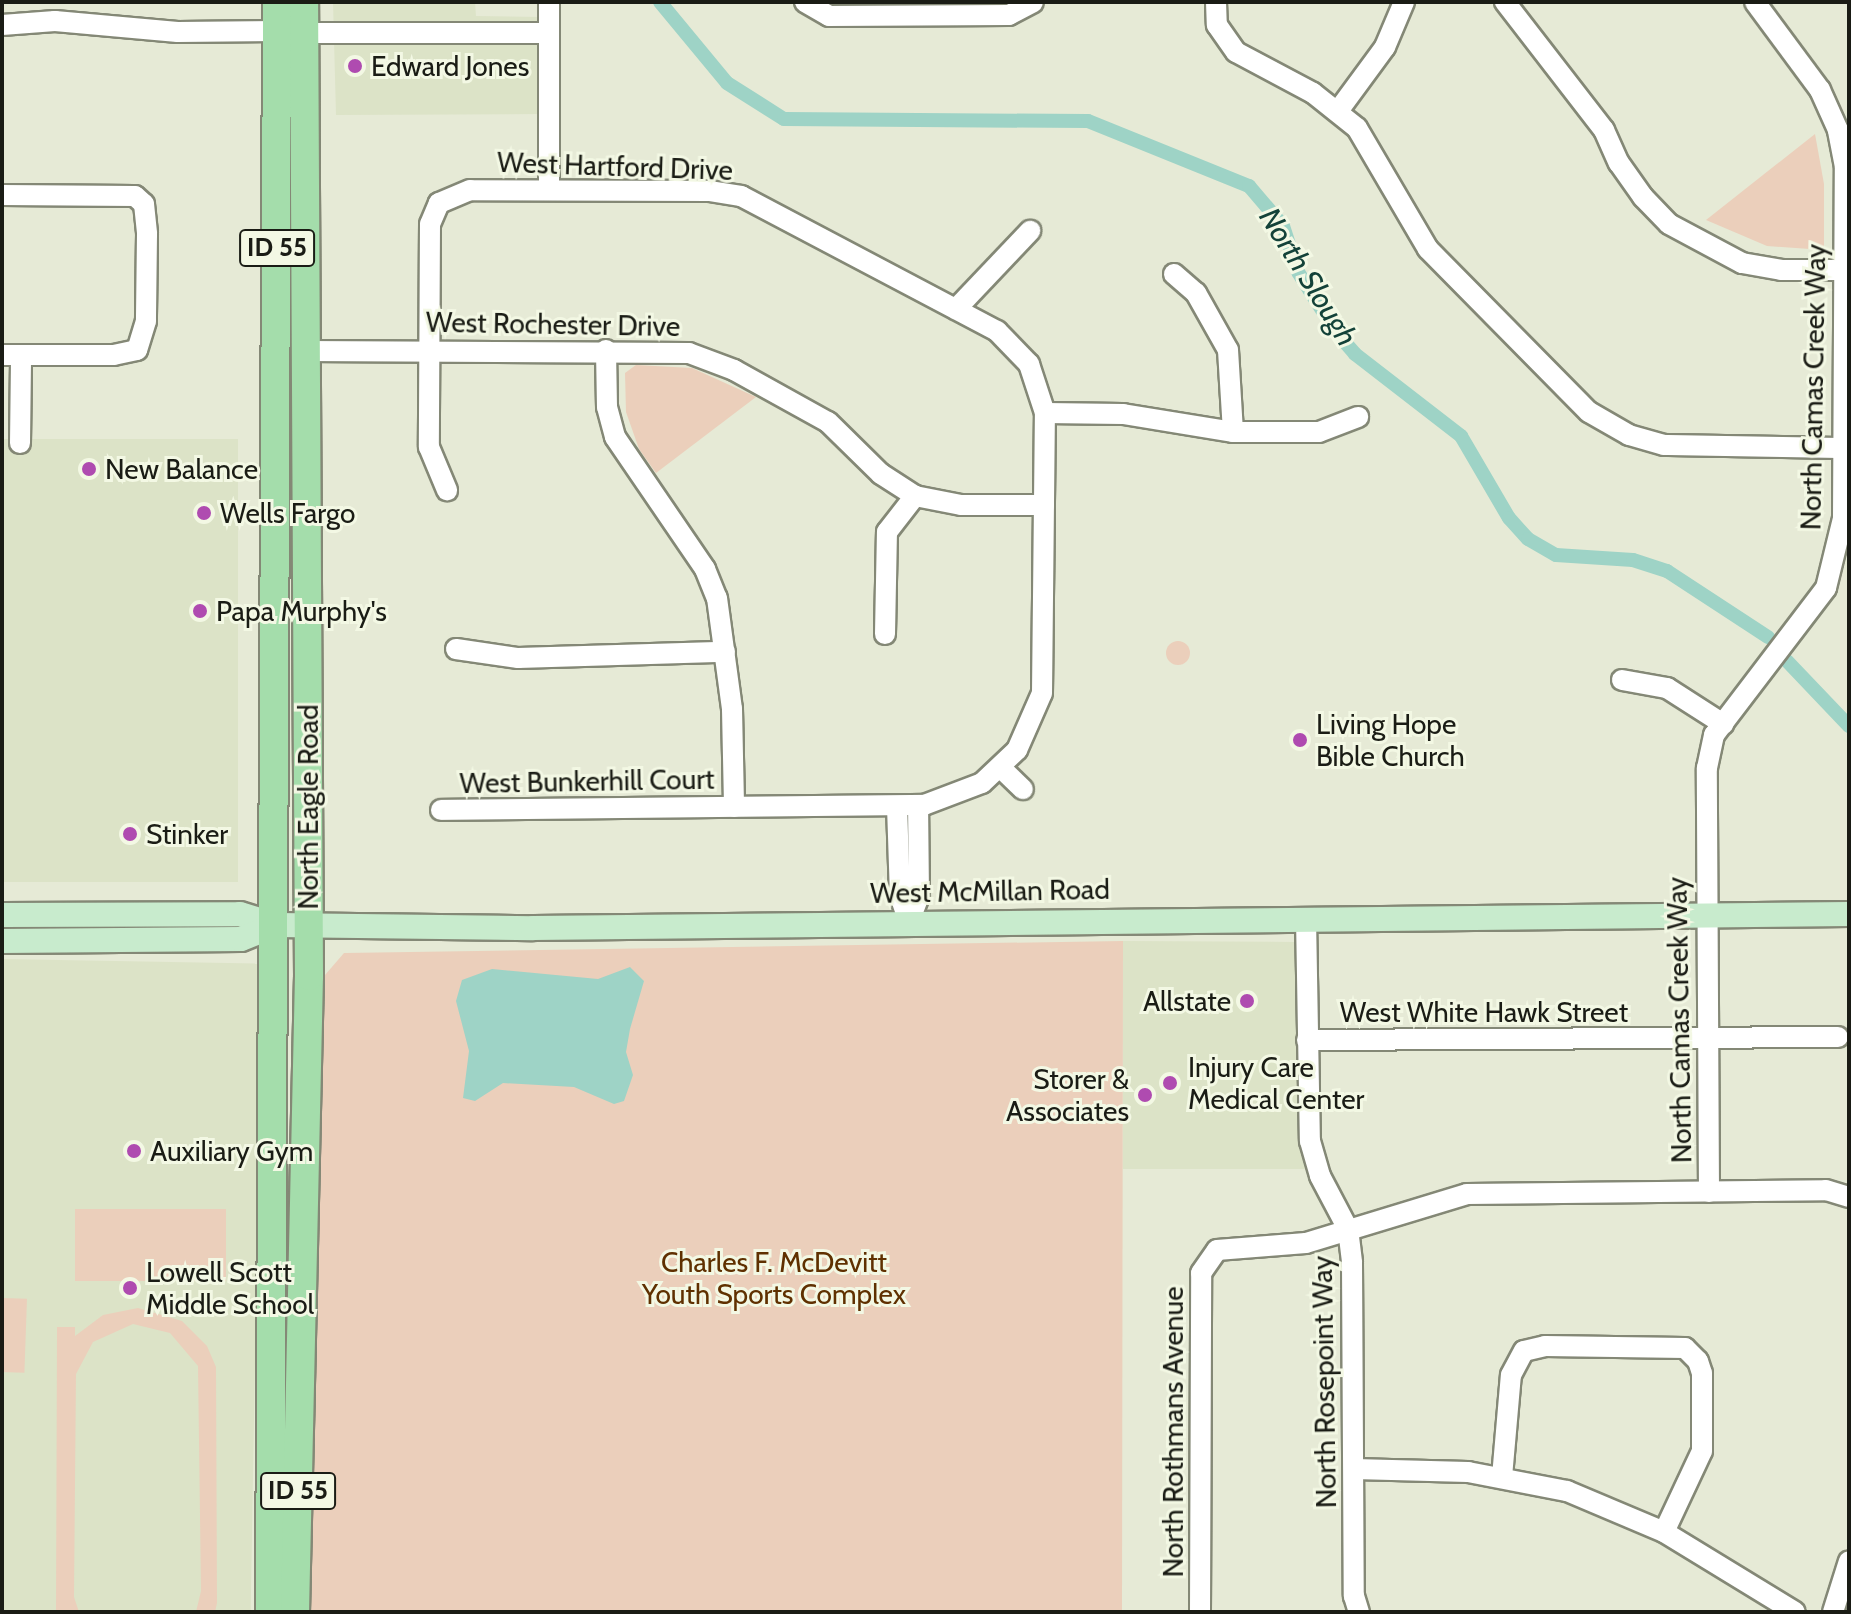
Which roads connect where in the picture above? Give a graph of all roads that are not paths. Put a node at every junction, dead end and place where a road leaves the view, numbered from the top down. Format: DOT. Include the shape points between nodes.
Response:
graph roads {
  1 [pos="277,2"];
  2 [pos="287,2"];
  3 [pos="304,2"];
  4 [pos="549,2"];
  5 [pos="1033,2"];
  6 [pos="1216,2"];
  7 [pos="1404,2"];
  8 [pos="1505,2"];
  9 [pos="1755,2"];
  10 [pos="806,4"];
  11 [pos="2,25"];
  12 [pos="291,32"];
  13 [pos="549,33"];
  14 [pos="1338,111"];
  15 [pos="549,190"];
  16 [pos="2,195"];
  17 [pos="1030,231"];
  18 [pos="1845,270"];
  19 [pos="1174,274"];
  20 [pos="956,309"];
  21 [pos="429,349"];
  22 [pos="1847,349"];
  23 [pos="606,350"];
  24 [pos="304,351"];
  25 [pos="12,355"];
  26 [pos="1045,413"];
  27 [pos="1358,417"];
  28 [pos="1233,432"];
  29 [pos="20,443"];
  30 [pos="1844,448"];
  31 [pos="447,490"];
  32 [pos="915,496"];
  33 [pos="1044,505"];
  34 [pos="885,634"];
  35 [pos="456,649"];
  36 [pos="725,652"];
  37 [pos="1622,680"];
  38 [pos="1723,724"];
  39 [pos="1002,769"];
  40 [pos="1023,789"];
  41 [pos="918,805"];
  42 [pos="897,806"];
  43 [pos="734,807"];
  44 [pos="441,810"];
  45 [pos="1849,914"];
  46 [pos="2,915"];
  47 [pos="1704,915"];
  48 [pos="1306,918"];
  49 [pos="909,922"];
  50 [pos="276,925"];
  51 [pos="309,925"];
  52 [pos="2,941"];
  53 [pos="1838,1037"];
  54 [pos="1708,1039"];
  55 [pos="1307,1040"];
  56 [pos="1709,1192"];
  57 [pos="1849,1197"];
  58 [pos="1348,1229"];
  59 [pos="1354,1469"];
  60 [pos="1502,1477"];
  61 [pos="1664,1532"];
  62 [pos="1849,1561"];
  63 [pos="270,1612"];
  64 [pos="295,1612"];
  65 [pos="1200,1612"];
  66 [pos="1359,1612"];
  67 [pos="1795,1612"];
  68 [pos="1833,1612"];
  1 -- 12 [label="highway, North Eagle Road / ID 55"];
  2 -- 12 [label="highway"];
  3 -- 12 [label="highway, North Eagle Road / ID 55"];
  4 -- 13 [label="street"];
  5 -- 10 [label="street" via="1009,15 829,16"];
  6 -- 14 [label="street" via="1217,25 1236,52"];
  7 -- 14 [label="street" via="1385,47"];
  8 -- 18 [label="street" via="1604,130 1643,197 1669,224 1742,263 1781,270"];
  9 -- 18 [label="street, North Camas Creek Way" via="1820,90 1838,130 1845,167"];
  11 -- 12 [label="street" via="55,21 178,32"];
  12 -- 13 [label="street"];
  12 -- 24 [label="highway, North Eagle Road / ID 55" via="289,65 304,84"];
  12 -- 50 [label="highway, North Eagle Road / ID 55"];
  13 -- 15 [label="street"];
  14 -- 30 [label="street" via="1378,156 1428,249 1589,412 1629,435 1664,445"];
  15 -- 20 [label="street, West Hartford Drive" via="710,191 741,196"];
  15 -- 21 [label="street, West Hartford Drive" via="470,190 439,203 430,224"];
  16 -- 25 [label="street" via="140,198 146,216 146,321 137,350 114,355"];
  17 -- 20 [label="street"];
  18 -- 22 [label="street, North Camas Creek Way"];
  19 -- 28 [label="street" via="1196,293 1228,350"];
  20 -- 26 [label="street, West Hartford Drive" via="1019,350 1037,381"];
  21 -- 23 [label="street, West Rochester Drive"];
  21 -- 24 [label="street, West Rochester Drive"];
  21 -- 31 [label="street" via="429,447"];
  22 -- 30 [label="street, North Camas Creek Way"];
  23 -- 32 [label="street, West Rochester Drive" via="689,353 734,370 828,422 881,474"];
  23 -- 36 [label="street" via="607,407 615,437 705,569 717,598"];
  24 -- 51 [label="highway, North Eagle Road / ID 55"];
  25 -- 29 [label="street"];
  26 -- 28 [label="street" via="1123,414"];
  26 -- 33 [label="street, West Hartford Drive"];
  27 -- 28 [label="street" via="1319,432"];
  30 -- 38 [label="street, North Camas Creek Way" via="1843,518 1826,588"];
  32 -- 33 [label="street, West Rochester Drive" via="946,504"];
  32 -- 34 [label="street" via="887,532"];
  33 -- 39 [label="street, West Hartford Drive" via="1042,693 1026,737"];
  35 -- 36 [label="street" via="518,658"];
  36 -- 43 [label="street"];
  37 -- 38 [label="street" via="1667,688"];
  38 -- 47 [label="street, North Camas Creek Way" via="1714,735 1707,768"];
  39 -- 40 [label="street"];
  39 -- 41 [label="street, West Bunkerhill Court" via="968,791"];
  41 -- 42 [label="street, West Bunkerhill Court"];
  41 -- 49 [label="street" via="919,896"];
  42 -- 43 [label="street, West Bunkerhill Court"];
  42 -- 49 [label="street" via="900,896"];
  43 -- 44 [label="street, West Bunkerhill Court"];
  45 -- 47 [label="main road, West McMillan Road"];
  46 -- 50 [label="main road, West McMillan Road" via="240,914"];
  47 -- 48 [label="main road, West McMillan Road"];
  47 -- 54 [label="street, North Camas Creek Way"];
  48 -- 49 [label="main road, West McMillan Road"];
  48 -- 55 [label="street, North Rosepoint Way"];
  49 -- 51 [label="main road, West McMillan Road" via="533,928"];
  50 -- 51 [label="main road, West McMillan Road"];
  50 -- 52 [label="main road, West McMillan Road" via="241,939"];
  50 -- 63 [label="highway, North Eagle Road / ID 55"];
  51 -- 64 [label="highway, North Eagle Road / ID 55"];
  53 -- 54 [label="street, West White Hawk Street"];
  54 -- 55 [label="street, West White Hawk Street"];
  54 -- 56 [label="street, North Camas Creek Way"];
  55 -- 58 [label="street, North Rosepoint Way" via="1310,1141 1320,1176"];
  56 -- 57 [label="street" via="1833,1191"];
  56 -- 58 [label="street" via="1462,1195"];
  58 -- 59 [label="street, North Rosepoint Way"];
  58 -- 65 [label="street, North Rothmans Avenue" via="1297,1245 1225,1247 1211,1254 1201,1273"];
  59 -- 60 [label="street" via="1429,1468"];
  59 -- 66 [label="street, North Rosepoint Way" via="1354,1596"];
  60 -- 61 [label="street" via="1598,1502"];
  60 -- 61 [label="street" via="1517,1358 1545,1346 1671,1345 1693,1354 1702,1373 1702,1451"];
  61 -- 67 [label="street"];
  62 -- 68 [label="street"];
}
